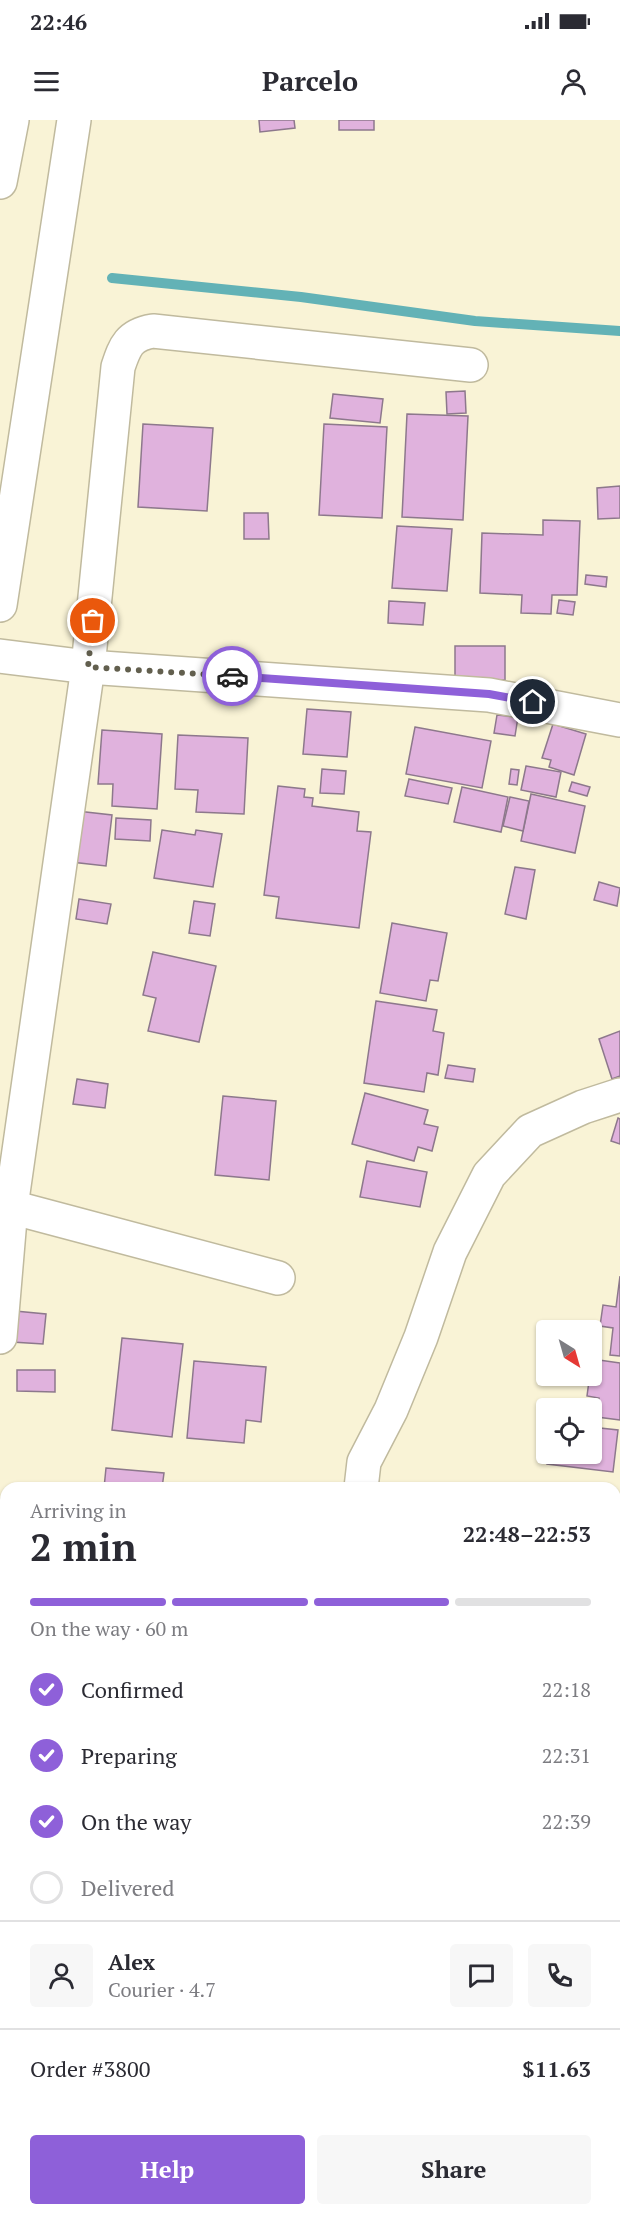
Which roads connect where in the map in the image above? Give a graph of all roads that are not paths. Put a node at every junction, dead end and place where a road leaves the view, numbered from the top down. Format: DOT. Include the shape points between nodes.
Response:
graph roads {
  1 [pos="12,120"];
  2 [pos="74,120"];
  3 [pos="0,182"];
  4 [pos="471,365"];
  5 [pos="0,605"];
  6 [pos="0,656"];
  7 [pos="88,667"];
  8 [pos="620,720"];
  9 [pos="620,1095"];
  10 [pos="11,1207"];
  11 [pos="278,1278"];
  12 [pos="0,1337"];
  13 [pos="362,1482"];
  1 -- 3 [label="street"];
  2 -- 5 [label="street"];
  4 -- 7 [label="street" via="153,332 140,334 126,346 118,367"];
  6 -- 7 [label="street"];
  7 -- 8 [label="street" via="489,694"];
  7 -- 10 [label="street"];
  9 -- 13 [label="street" via="530,1131 489,1175 450,1252 421,1337 364,1462"];
  10 -- 11 [label="street"];
  10 -- 12 [label="street"];
}
